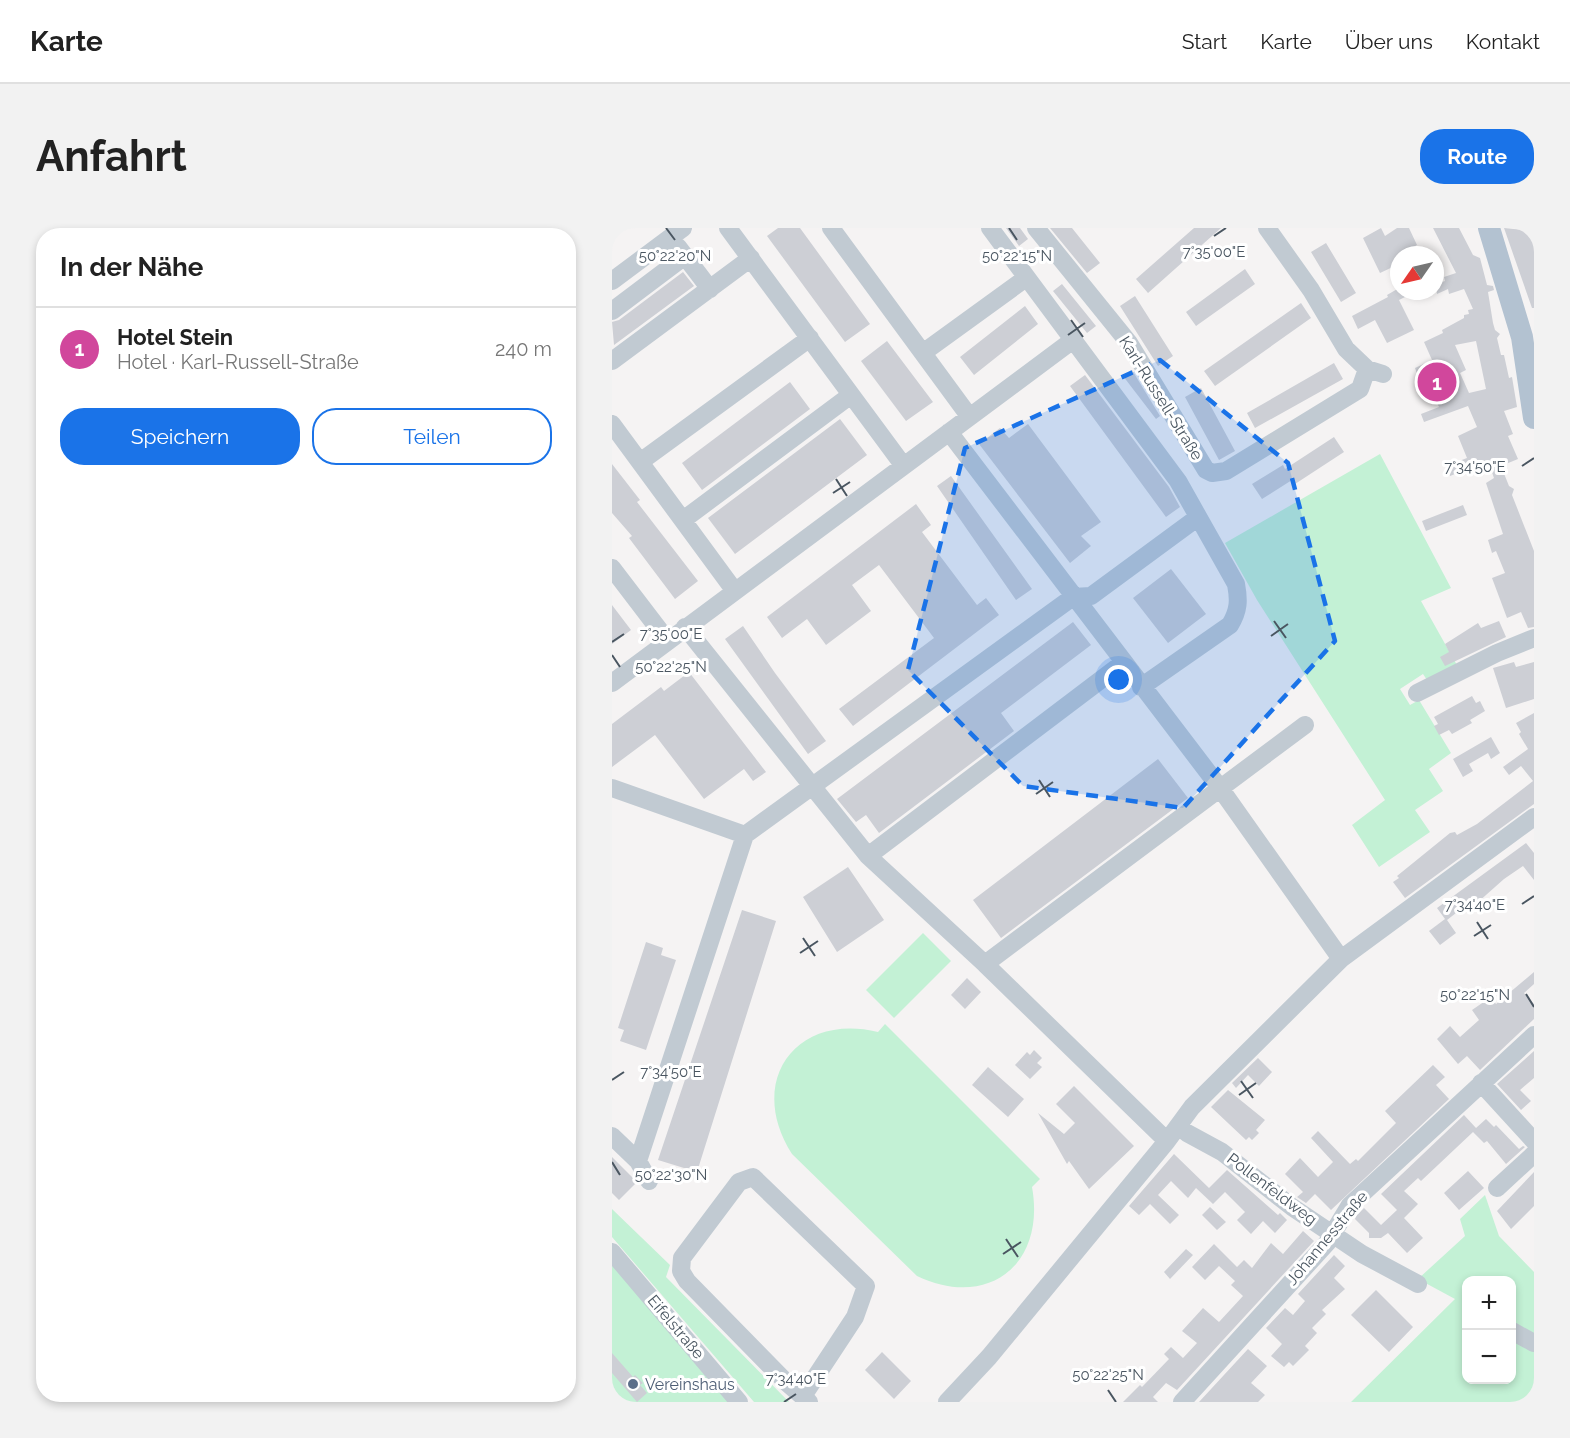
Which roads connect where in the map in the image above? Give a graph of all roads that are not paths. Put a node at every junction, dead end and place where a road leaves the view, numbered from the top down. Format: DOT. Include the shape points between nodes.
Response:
graph roads {
  1 [pos="728,228"];
  2 [pos="831,228"];
  3 [pos="990,228"];
  4 [pos="1036,228"];
  5 [pos="1267,228"];
  6 [pos="1489,228"];
  7 [pos="677,233"];
  8 [pos="685,256"];
  9 [pos="751,258"];
  10 [pos="1026,278"];
  11 [pos="612,281"];
  12 [pos="710,289"];
  13 [pos="612,311"];
  14 [pos="810,338"];
  15 [pos="1072,340"];
  16 [pos="924,352"];
  17 [pos="613,359"];
  18 [pos="851,395"];
  19 [pos="969,416"];
  20 [pos="1534,418"];
  21 [pos="612,424"];
  22 [pos="949,432"];
  23 [pos="640,462"];
  24 [pos="903,465"];
  25 [pos="1197,518"];
  26 [pos="683,520"];
  27 [pos="614,575"];
  28 [pos="734,590"];
  29 [pos="1073,597"];
  30 [pos="685,627"];
  31 [pos="1534,638"];
  32 [pos="667,640"];
  33 [pos="1123,663"];
  34 [pos="612,683"];
  35 [pos="1142,687"];
  36 [pos="1417,693"];
  37 [pos="1305,724"];
  38 [pos="811,787"];
  39 [pos="612,788"];
  40 [pos="1220,788"];
  41 [pos="1534,817"];
  42 [pos="745,835"];
  43 [pos="868,856"];
  44 [pos="1341,959"];
  45 [pos="985,964"];
  46 [pos="1534,1035"];
  47 [pos="1481,1083"];
  48 [pos="1186,1133"];
  49 [pos="612,1136"];
  50 [pos="1167,1141"];
  51 [pos="1534,1141"];
  52 [pos="1534,1154"];
  53 [pos="638,1161"];
  54 [pos="649,1181"];
  55 [pos="1497,1188"];
  56 [pos="1332,1233"];
  57 [pos="612,1252"];
  58 [pos="1418,1284"];
  59 [pos="1516,1333"];
  60 [pos="1534,1343"];
  61 [pos="806,1399"];
  62 [pos="739,1402"];
  63 [pos="947,1402"];
  64 [pos="1182,1402"];
  1 -- 9 [label="street"];
  2 -- 16 [label="street"];
  3 -- 10 [label="street"];
  4 -- 5 [label="street, Karl-Russell-Straße" via="1129,343 1206,470 1212,473 1226,471 1360,389 1375,372 1346,349"];
  6 -- 20 [label="main road" via="1522,337"];
  7 -- 8 [label="street"];
  7 -- 11 [label="street"];
  8 -- 12 [label="street"];
  8 -- 13 [label="street"];
  9 -- 12 [label="street"];
  9 -- 14 [label="street"];
  10 -- 15 [label="street"];
  10 -- 16 [label="street"];
  12 -- 17 [label="street"];
  14 -- 18 [label="street"];
  14 -- 23 [label="street"];
  15 -- 19 [label="street"];
  15 -- 25 [label="street" via="1178,481"];
  16 -- 19 [label="street"];
  18 -- 24 [label="street"];
  18 -- 26 [label="street"];
  19 -- 22 [label="street"];
  21 -- 23 [label="street"];
  22 -- 24 [label="street"];
  22 -- 29 [label="street"];
  23 -- 26 [label="street"];
  24 -- 28 [label="street"];
  25 -- 29 [label="street" via="1091,596"];
  25 -- 35 [label="street" via="1236,584 1237,613 1230,625"];
  26 -- 28 [label="street"];
  27 -- 32 [label="street"];
  28 -- 30 [label="street"];
  29 -- 33 [label="street"];
  29 -- 38 [label="street"];
  30 -- 32 [label="street"];
  30 -- 38 [label="street"];
  31 -- 36 [label="street"];
  32 -- 34 [label="street"];
  33 -- 35 [label="street"];
  33 -- 43 [label="street"];
  35 -- 40 [label="street"];
  37 -- 40 [label="street"];
  38 -- 42 [label="street"];
  38 -- 43 [label="street"];
  39 -- 42 [label="street"];
  40 -- 44 [label="street"];
  40 -- 45 [label="street"];
  41 -- 44 [label="street"];
  42 -- 53 [label="street"];
  43 -- 45 [label="street"];
  44 -- 50 [label="street" via="1192,1107"];
  45 -- 50 [label="street"];
  46 -- 47 [label="street, Johannesstraße"];
  47 -- 51 [label="street"];
  47 -- 56 [label="street, Johannesstraße" via="1350,1205"];
  48 -- 56 [label="street, Pollenfeldweg" via="1222,1152"];
  49 -- 53 [label="street"];
  50 -- 63 [label="street" via="989,1357"];
  52 -- 55 [label="street"];
  53 -- 54 [label="street"];
  56 -- 58 [label="street, Pollenfeldweg"];
  56 -- 64 [label="street, Johannesstraße"];
  57 -- 62 [label="street, Eifelstraße"];
  59 -- 60 [label="street"];
  61 -- 61 [label="street" via="681,1271 682,1258 722,1201 739,1182 753,1178 866,1286 855,1317"];
}
